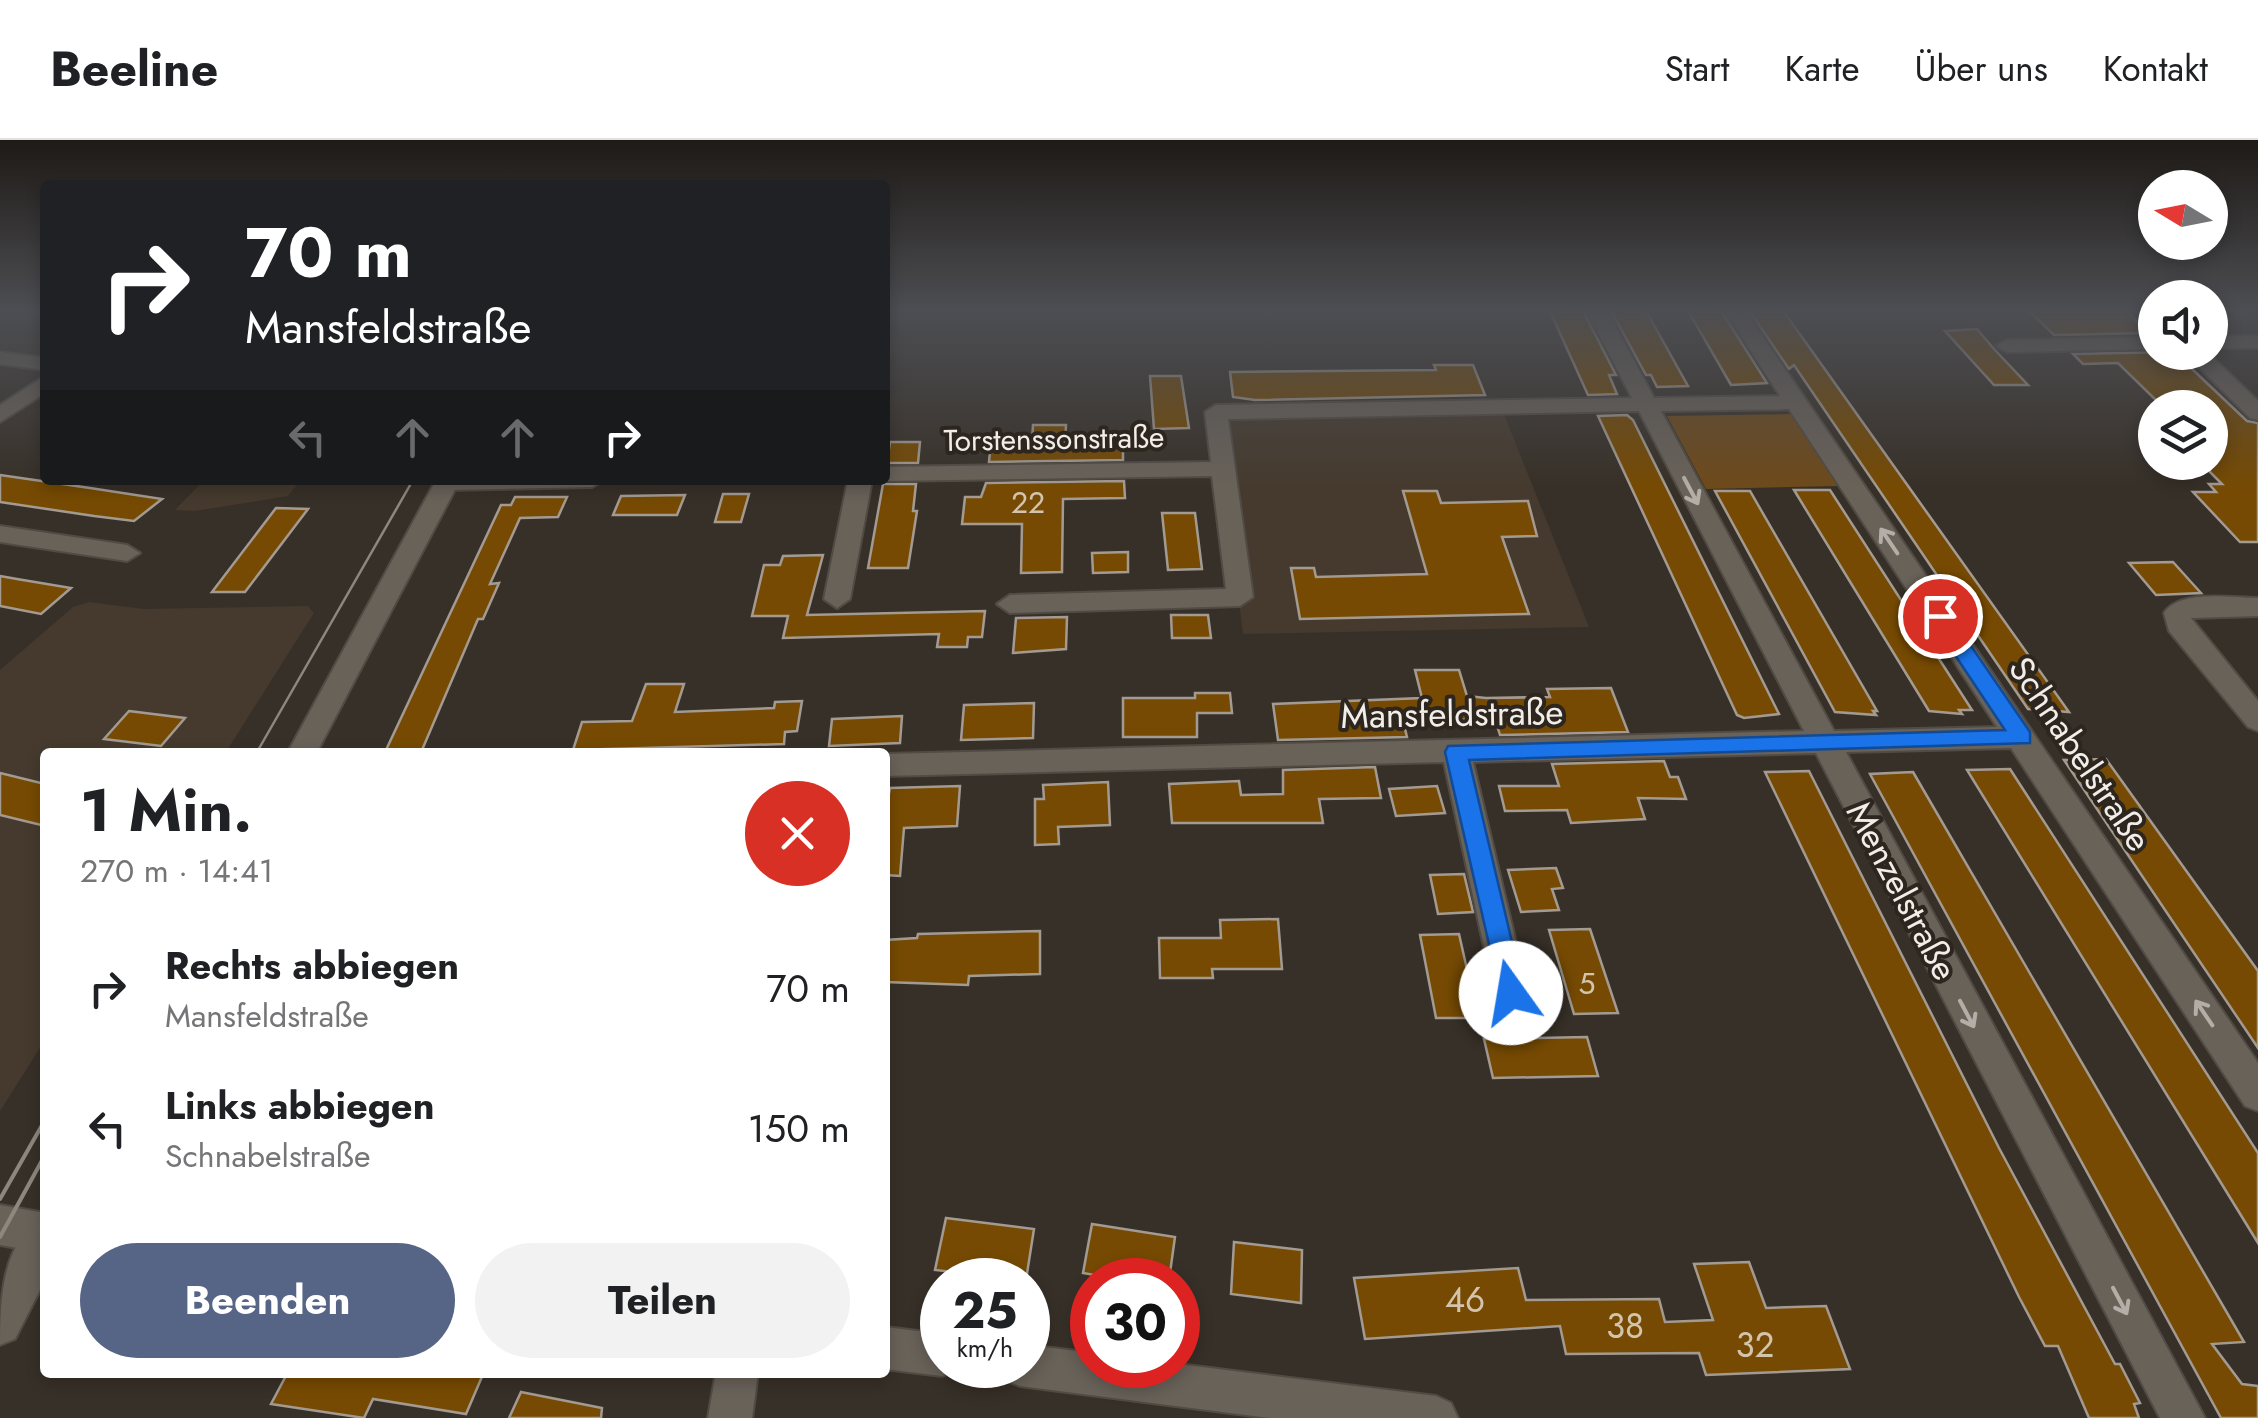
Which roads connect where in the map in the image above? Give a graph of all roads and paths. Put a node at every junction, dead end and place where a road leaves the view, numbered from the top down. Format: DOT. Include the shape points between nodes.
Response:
graph roads {
  1 [pos="1627,369"];
  2 [pos="1774,369"];
  3 [pos="2213,370"];
  4 [pos="40,386"];
  5 [pos="1796,402"];
  6 [pos="1646,404"];
  7 [pos="2258,413"];
  8 [pos="0,414"];
  9 [pos="1224,469"];
  10 [pos="890,474"];
  11 [pos="446,485"];
  12 [pos="859,485"];
  13 [pos="0,534"];
  14 [pos="127,553"];
  15 [pos="837,598"];
  16 [pos="1010,604"];
  17 [pos="2258,606"];
  18 [pos="2258,720"];
  19 [pos="2022,738"];
  20 [pos="1823,743"];
  21 [pos="304,748"];
  22 [pos="1456,752"];
  23 [pos="890,765"];
  24 [pos="1511,993"];
  25 [pos="2258,1094"];
  26 [pos="0,1225"];
  27 [pos="40,1235"];
  28 [pos="40,1246"];
  29 [pos="0,1324"];
  30 [pos="890,1349"];
  31 [pos="920,1352"];
  32 [pos="1050,1369"];
  33 [pos="737,1378"];
  34 [pos="730,1418"];
  35 [pos="1436,1418"];
  36 [pos="2182,1418"];
  1 -- 6 [label="street, Menzelstraße"];
  2 -- 5 [label="street, Schnabelstraße"];
  3 -- 7 [label="street"];
  4 -- 8 [label="street"];
  5 -- 6 [label="street"];
  19 -- 5 [label="street, Schnabelstraße, one-way"];
  6 -- 9 [label="street" via="1216,412"];
  6 -- 20 [label="street, Menzelstraße, one-way"];
  9 -- 10 [label="street, Torstenssonstraße"];
  9 -- 16 [label="street" via="1240,597"];
  11 -- 21 [label="street"];
  12 -- 15 [label="street"];
  13 -- 14 [label="street"];
  17 -- 18 [label="street" via="2177,613 2178,624"];
  19 -- 20 [label="street, Mansfeldstraße"];
  25 -- 19 [label="street, Schnabelstraße, one-way"];
  20 -- 22 [label="street, Mansfeldstraße"];
  20 -- 36 [label="street, Menzelstraße, one-way"];
  22 -- 23 [label="street, Mansfeldstraße"];
  22 -- 24 [label="street"];
  26 -- 27 [label="street"];
  28 -- 29 [label="street"];
  30 -- 31 [label="street"];
  32 -- 35 [label="street"];
  33 -- 34 [label="street"];
}
